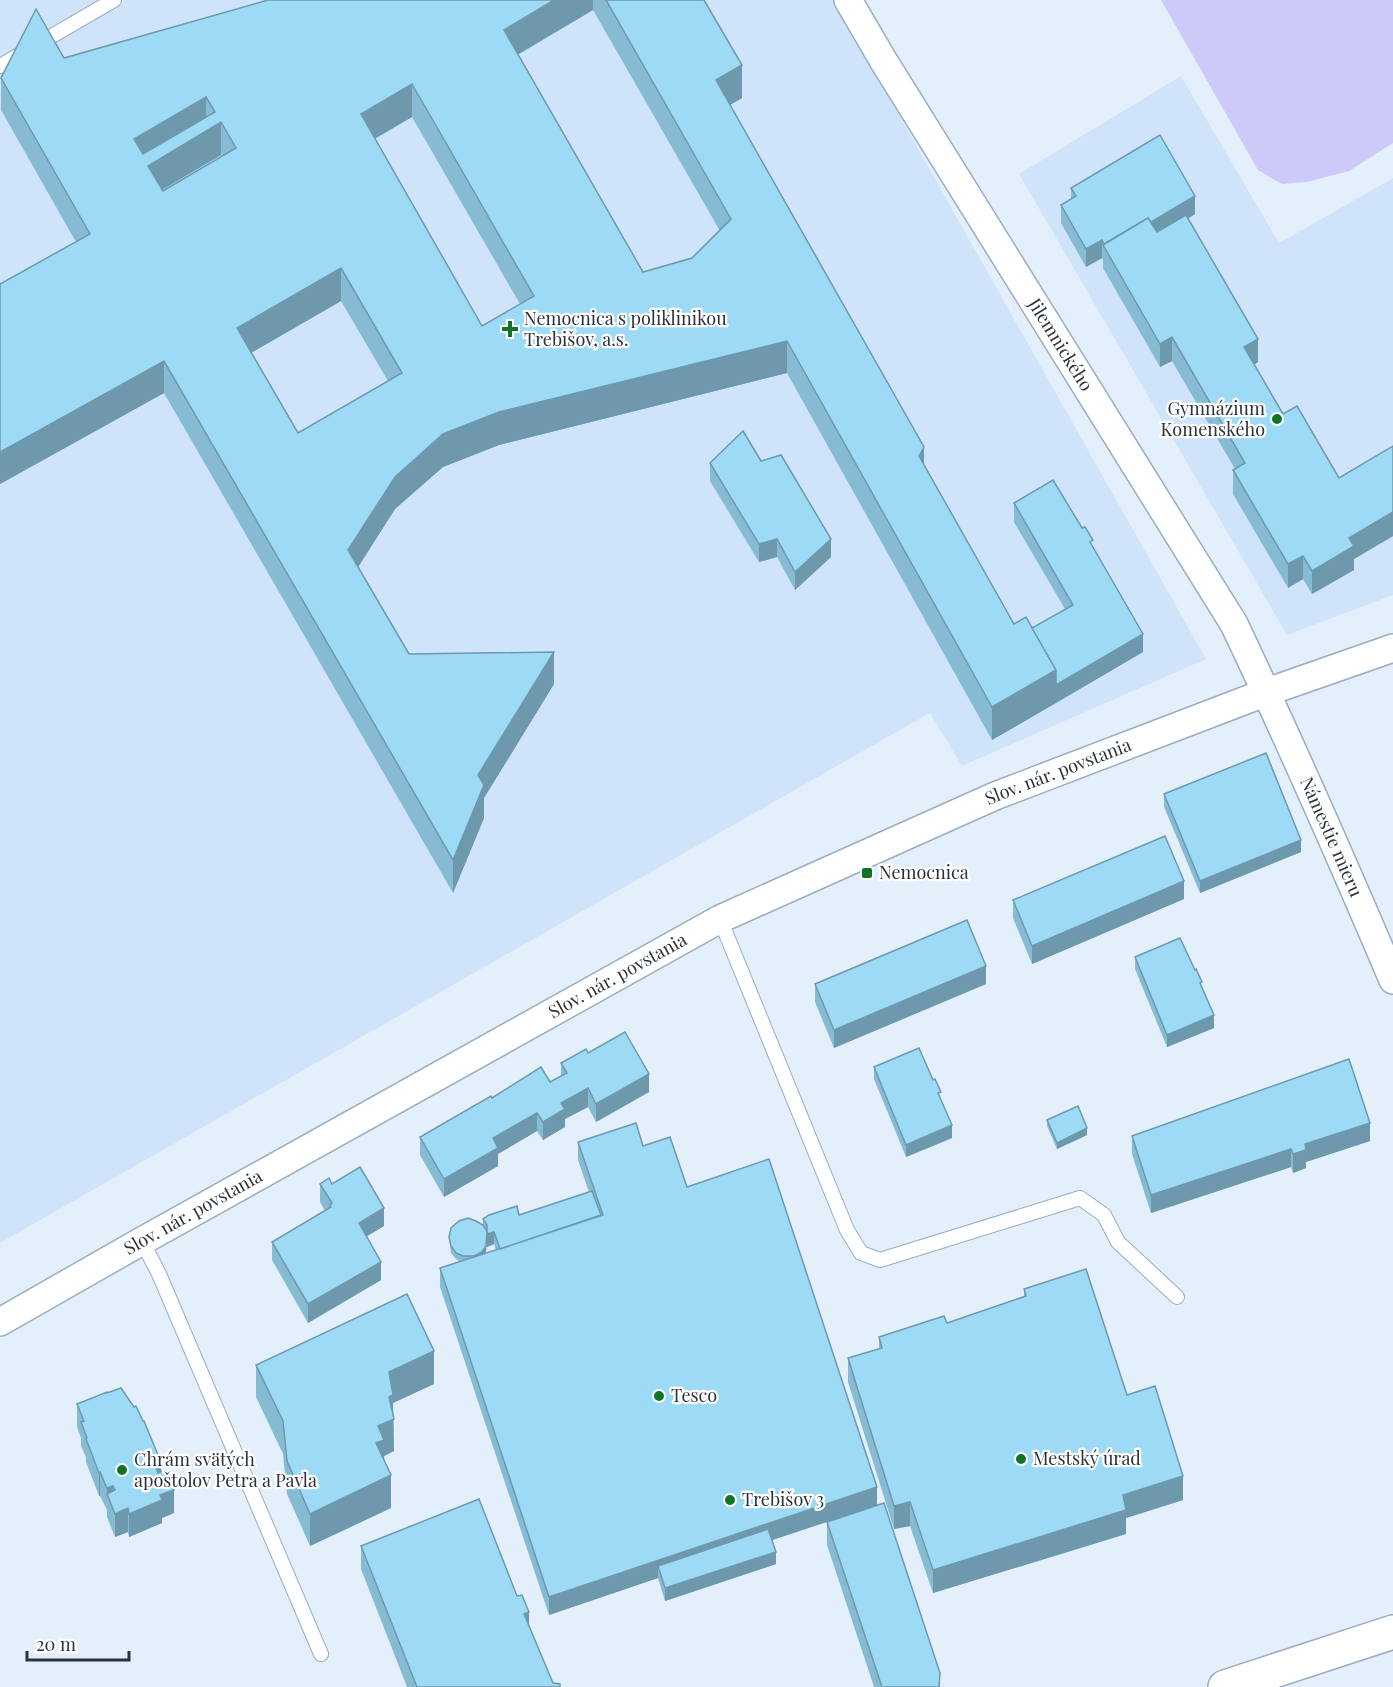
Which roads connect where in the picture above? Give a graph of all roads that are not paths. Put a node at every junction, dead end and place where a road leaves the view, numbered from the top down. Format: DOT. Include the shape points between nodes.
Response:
graph roads {
  1 [pos="114,0"];
  2 [pos="848,0"];
  3 [pos="0,66"];
  4 [pos="1393,648"];
  5 [pos="1267,692"];
  6 [pos="720,919"];
  7 [pos="1393,980"];
  8 [pos="142,1241"];
  9 [pos="1177,1297"];
  10 [pos="0,1322"];
  11 [pos="1393,1632"];
  12 [pos="321,1654"];
  13 [pos="1225,1687"];
  1 -- 3 [label="lane"];
  2 -- 5 [label="street, Jilemnického" via="1234,624"];
  4 -- 5 [label="street, Slov. nár. povstania"];
  5 -- 6 [label="street, Slov. nár. povstania" via="995,796"];
  5 -- 7 [label="street, Námestie mieru"];
  6 -- 8 [label="street, Slov. nár. povstania"];
  6 -- 9 [label="lane" via="847,1230 861,1253 880,1260 1080,1198 1104,1215 1118,1242"];
  8 -- 10 [label="street, Slov. nár. povstania"];
  8 -- 12 [label="lane"];
  11 -- 13 [label="street"];
}
